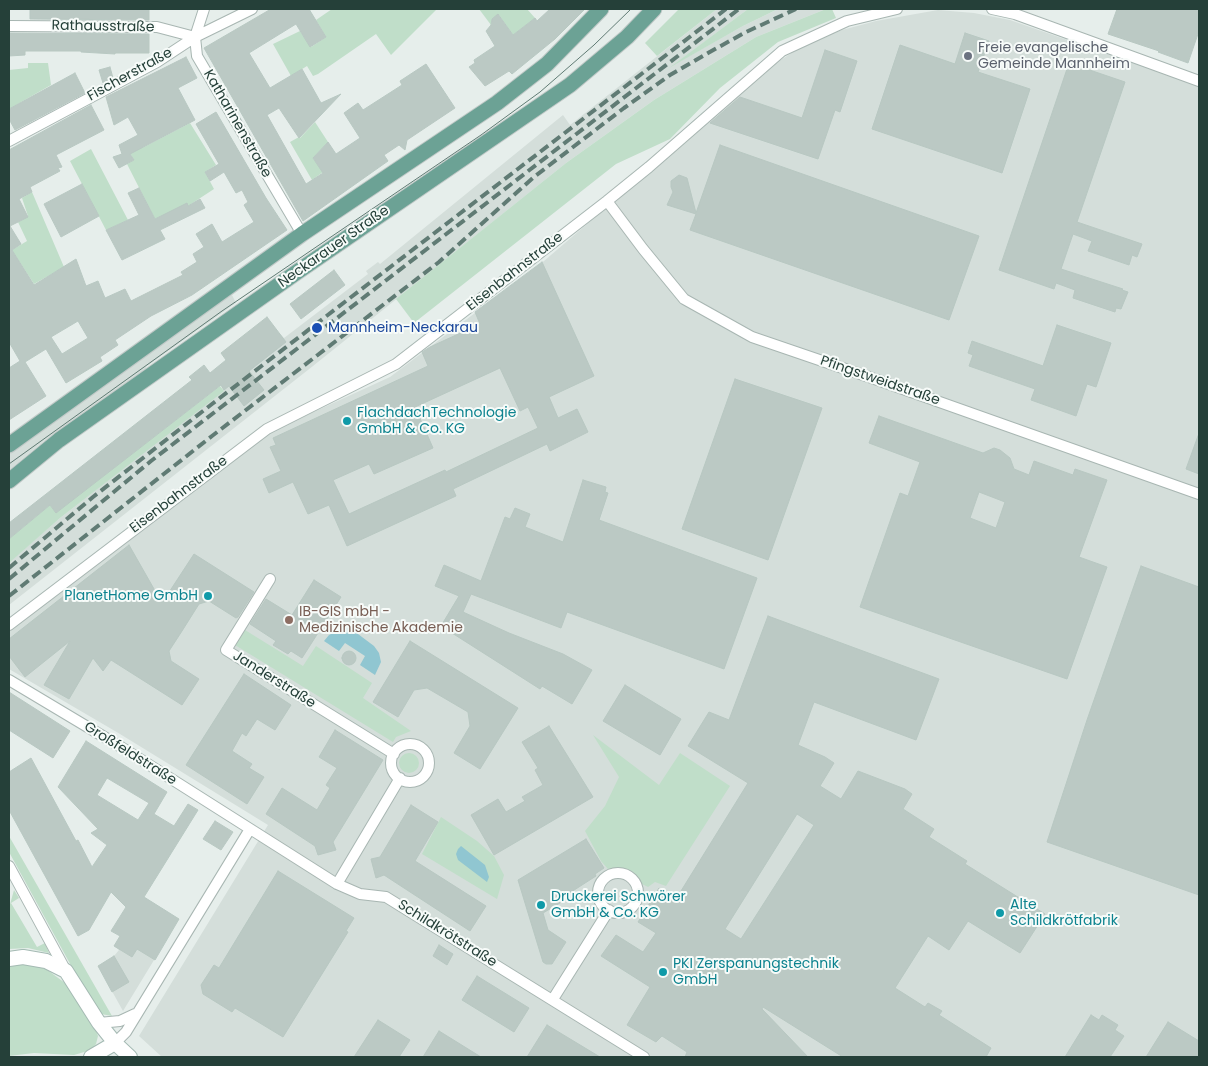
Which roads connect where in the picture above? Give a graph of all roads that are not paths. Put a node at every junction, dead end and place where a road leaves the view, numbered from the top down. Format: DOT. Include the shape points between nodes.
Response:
graph roads {
  1 [pos="204,9"];
  2 [pos="252,9"];
  3 [pos="601,9"];
  4 [pos="654,9"];
  5 [pos="897,9"];
  6 [pos="992,9"];
  7 [pos="644,14"];
  8 [pos="9,26"];
  9 [pos="195,37"];
  10 [pos="1199,81"];
  11 [pos="9,141"];
  12 [pos="608,201"];
  13 [pos="302,234"];
  14 [pos="9,445"];
  15 [pos="9,481"];
  16 [pos="1199,494"];
  17 [pos="270,579"];
  18 [pos="9,625"];
  19 [pos="9,680"];
  20 [pos="394,754"];
  21 [pos="400,778"];
  22 [pos="250,829"];
  23 [pos="9,866"];
  24 [pos="13,882"];
  25 [pos="337,884"];
  26 [pos="609,910"];
  27 [pos="9,959"];
  28 [pos="66,971"];
  29 [pos="553,999"];
  30 [pos="136,1014"];
  31 [pos="99,1023"];
  32 [pos="116,1043"];
  33 [pos="90,1057"];
  34 [pos="130,1057"];
  35 [pos="644,1057"];
  1 -- 9 [label="street, Katharinenstraße"];
  2 -- 9 [label="street, Fischerstraße"];
  3 -- 13 [label="main road, Neckarauer Straße" via="560,52 516,90"];
  4 -- 7 [label="main road, Neckarauer Straße"];
  5 -- 12 [label="street, Eisenbahnstraße" via="846,22 782,50"];
  6 -- 10 [label="street" via="1015,14"];
  7 -- 15 [label="main road, Neckarauer Straße" via="621,42 570,86 296,272 59,440"];
  8 -- 9 [label="street, Rathausstraße" via="157,27"];
  9 -- 11 [label="street, Fischerstraße" via="158,62"];
  9 -- 13 [label="street, Katharinenstraße" via="197,56"];
  12 -- 16 [label="street, Pfingstweidstraße" via="684,299 747,335"];
  12 -- 18 [label="street, Eisenbahnstraße" via="396,364 267,429"];
  13 -- 14 [label="main road, Neckarauer Straße"];
  17 -- 20 [label="street, Janderstraße" via="226,650"];
  19 -- 22 [label="street, Großfeldstraße"];
  20 -- 21 [label="street" via="392,767"];
  20 -- 21 [label="street" via="400,747 410,744 420,747 428,756 428,768 419,779 412,782"];
  21 -- 25 [label="street"];
  22 -- 25 [label="street, Schildkrötstraße"];
  22 -- 30 [label="street"];
  23 -- 24 [label="street"];
  24 -- 28 [label="street"];
  25 -- 29 [label="street, Schildkrötstraße" via="360,894 386,896"];
  26 -- 29 [label="street"];
  27 -- 28 [label="main road" via="23,957 46,961"];
  28 -- 31 [label="main road"];
  29 -- 35 [label="street, Schildkrötstraße"];
  30 -- 31 [label="street" via="120,1021"];
  30 -- 32 [label="street"];
  31 -- 32 [label="main road"];
  32 -- 33 [label="main road"];
  32 -- 34 [label="main road"];
}
